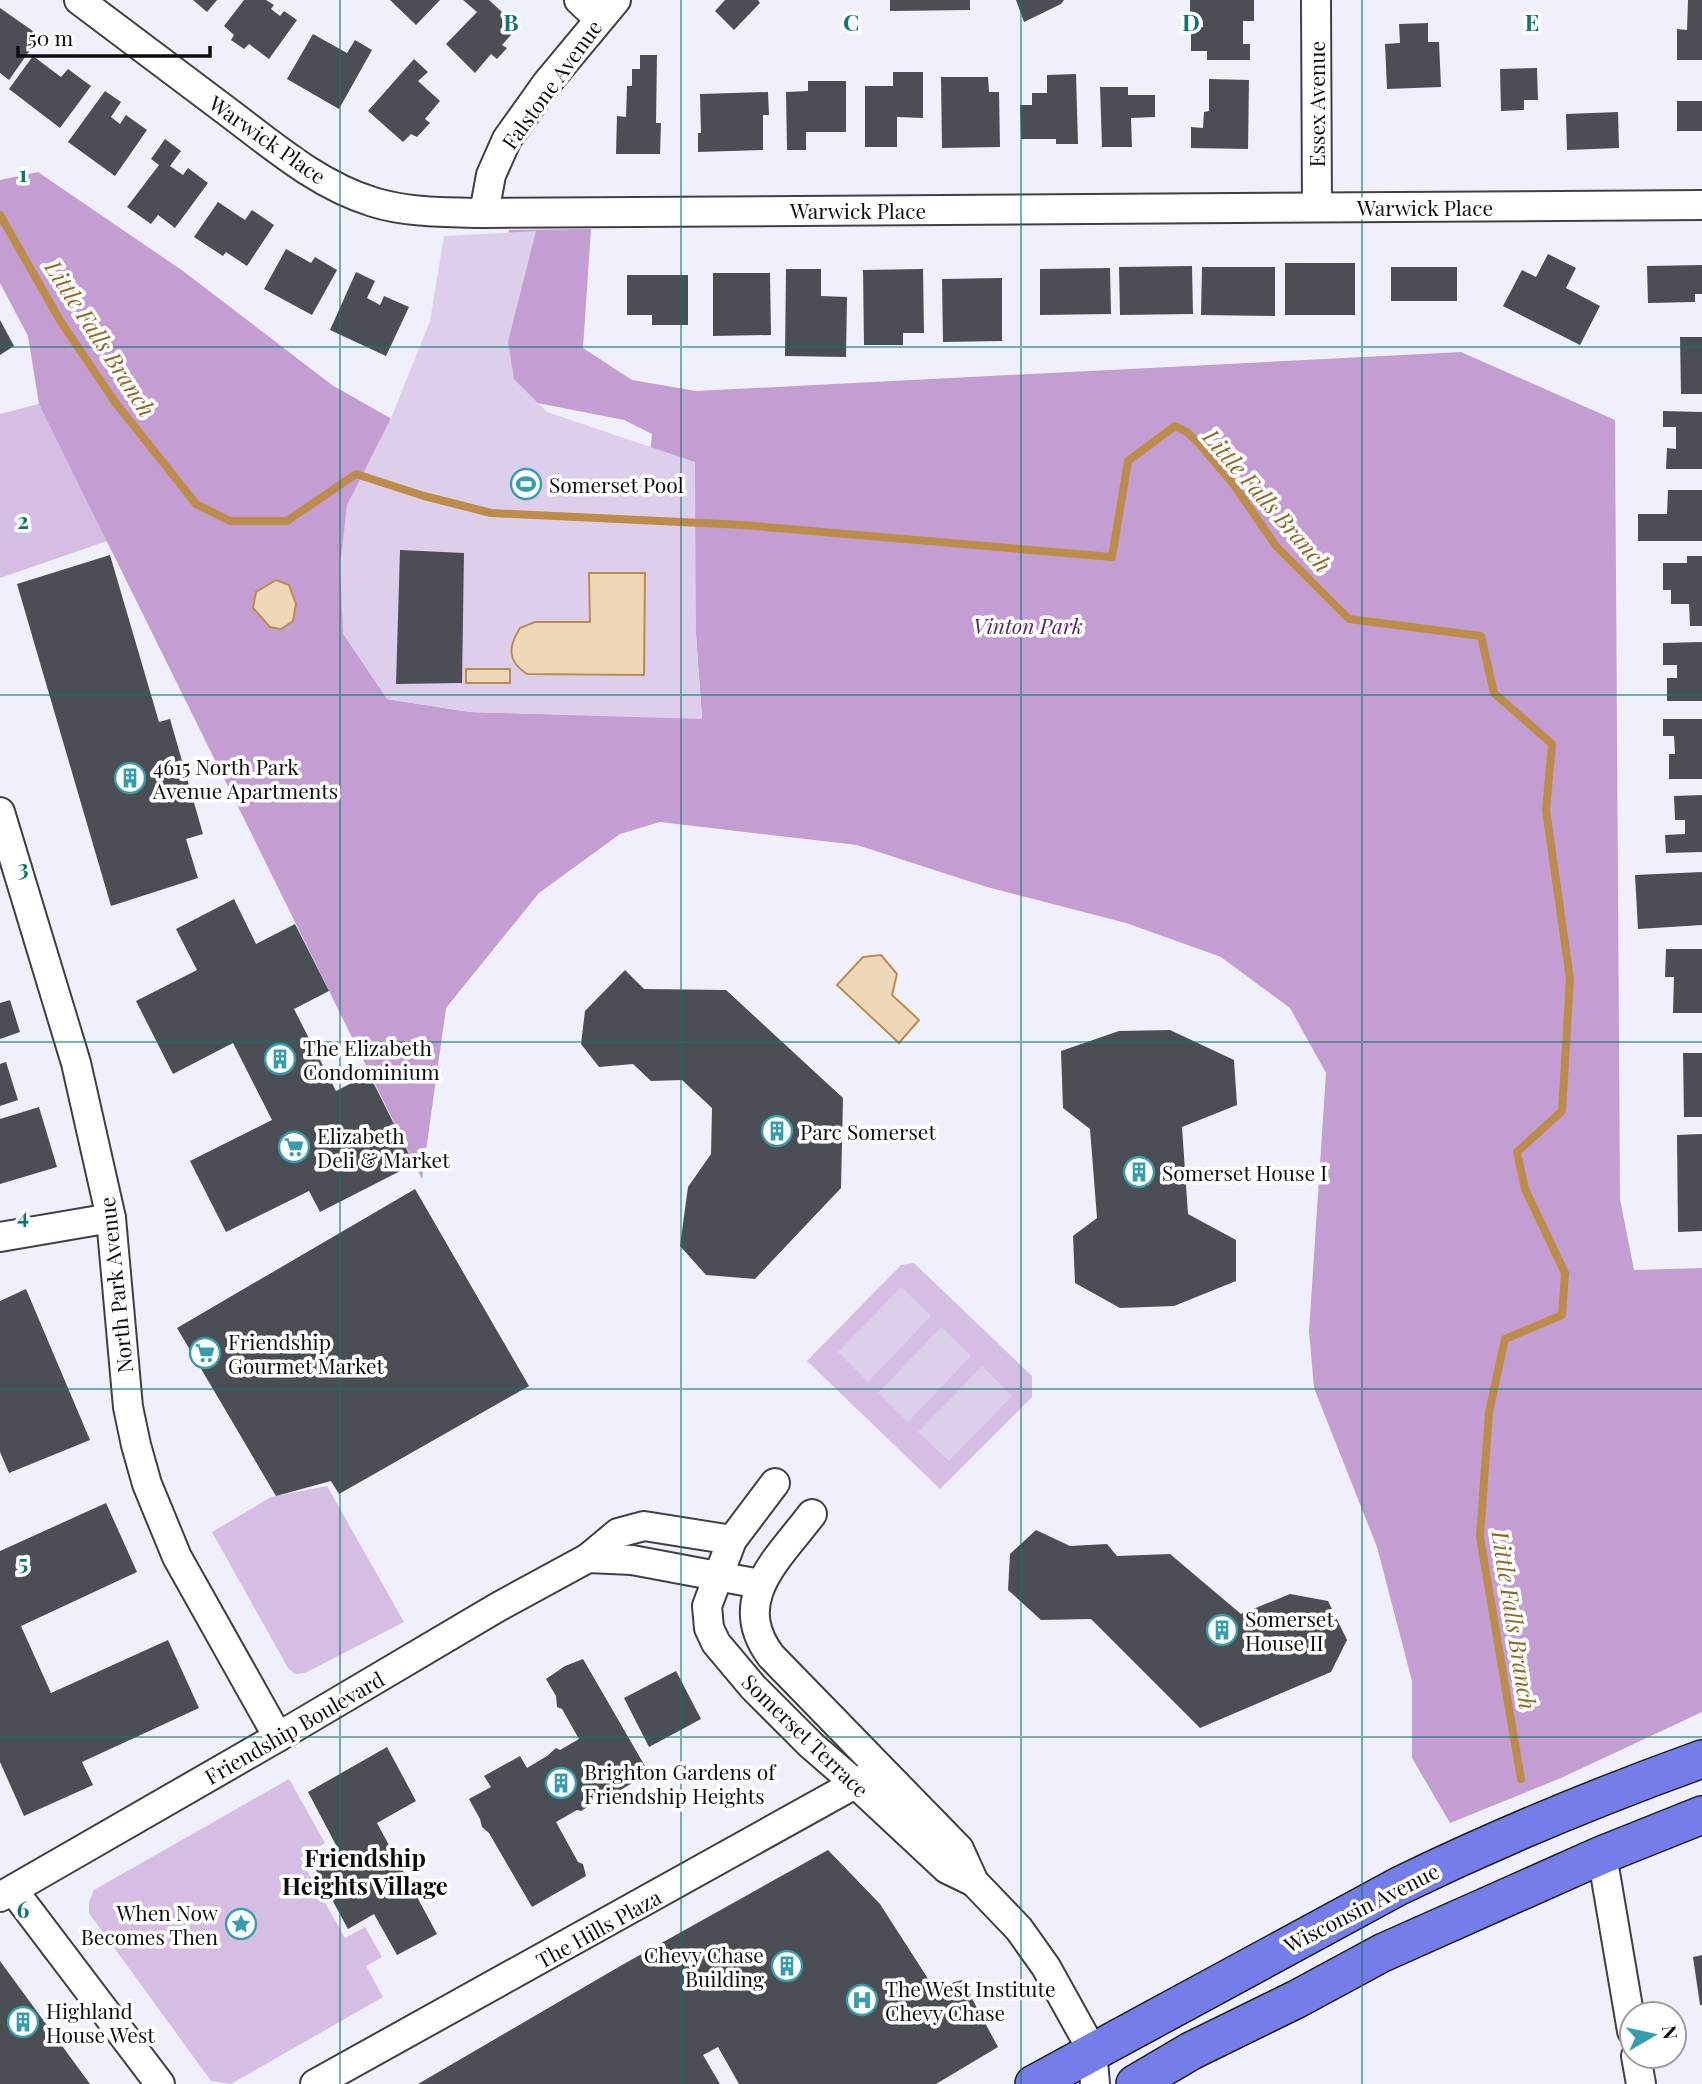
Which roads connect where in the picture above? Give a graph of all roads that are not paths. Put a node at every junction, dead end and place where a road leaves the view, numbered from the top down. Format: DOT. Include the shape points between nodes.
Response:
graph roads {
  1 [pos="79,0"];
  2 [pos="1316,0"];
  3 [pos="598,6"];
  4 [pos="1702,205"];
  5 [pos="1317,207"];
  6 [pos="484,213"];
  7 [pos="0,812"];
  8 [pos="111,1218"];
  9 [pos="0,1237"];
  10 [pos="775,1483"];
  11 [pos="812,1514"];
  12 [pos="732,1540"];
  13 [pos="588,1558"];
  14 [pos="719,1576"];
  15 [pos="760,1584"];
  16 [pos="278,1737"];
  17 [pos="1702,1759"];
  18 [pos="868,1777"];
  19 [pos="1702,1815"];
  20 [pos="1602,1855"];
  21 [pos="6,1894"];
  22 [pos="1627,2000"];
  23 [pos="1094,2067"];
  24 [pos="160,2084"];
  25 [pos="315,2084"];
  26 [pos="1034,2084"];
  27 [pos="1135,2084"];
  1 -- 6 [label="street, Warwick Place" via="295,163 321,177 398,207"];
  2 -- 5 [label="street, Essex Avenue"];
  3 -- 6 [label="street, Falstone Avenue" via="507,139 491,175"];
  4 -- 5 [label="street, Warwick Place"];
  5 -- 6 [label="street, Warwick Place"];
  7 -- 8 [label="street, North Park Avenue" via="76,1063"];
  8 -- 9 [label="street"];
  8 -- 16 [label="street, North Park Avenue" via="128,1406 147,1484 177,1557"];
  10 -- 12 [label="street, Somerset Terrace"];
  11 -- 15 [label="street, Somerset Terrace"];
  12 -- 13 [label="street, Friendship Boulevard" via="644,1526 618,1533"];
  12 -- 14 [label="street, Somerset Terrace"];
  13 -- 14 [label="street" via="632,1560"];
  13 -- 16 [label="street, Friendship Boulevard"];
  14 -- 15 [label="street"];
  14 -- 18 [label="street, Somerset Terrace" via="707,1616 716,1643 811,1745"];
  15 -- 18 [label="street, Somerset Terrace" via="754,1619 760,1641"];
  16 -- 21 [label="street, Friendship Boulevard"];
  17 -- 23 [label="main road, Wisconsin Avenue" via="1460,1856 1376,1897"];
  18 -- 23 [label="street, Somerset Terrace" via="959,1849 974,1882 1019,1929 1046,1967"];
  18 -- 25 [label="street, The Hills Plaza"];
  19 -- 20 [label="main road"];
  20 -- 22 [label="street"];
  20 -- 27 [label="main road" via="1382,1953"];
  21 -- 24 [label="street"];
  23 -- 26 [label="main road, Wisconsin Avenue"];
}
